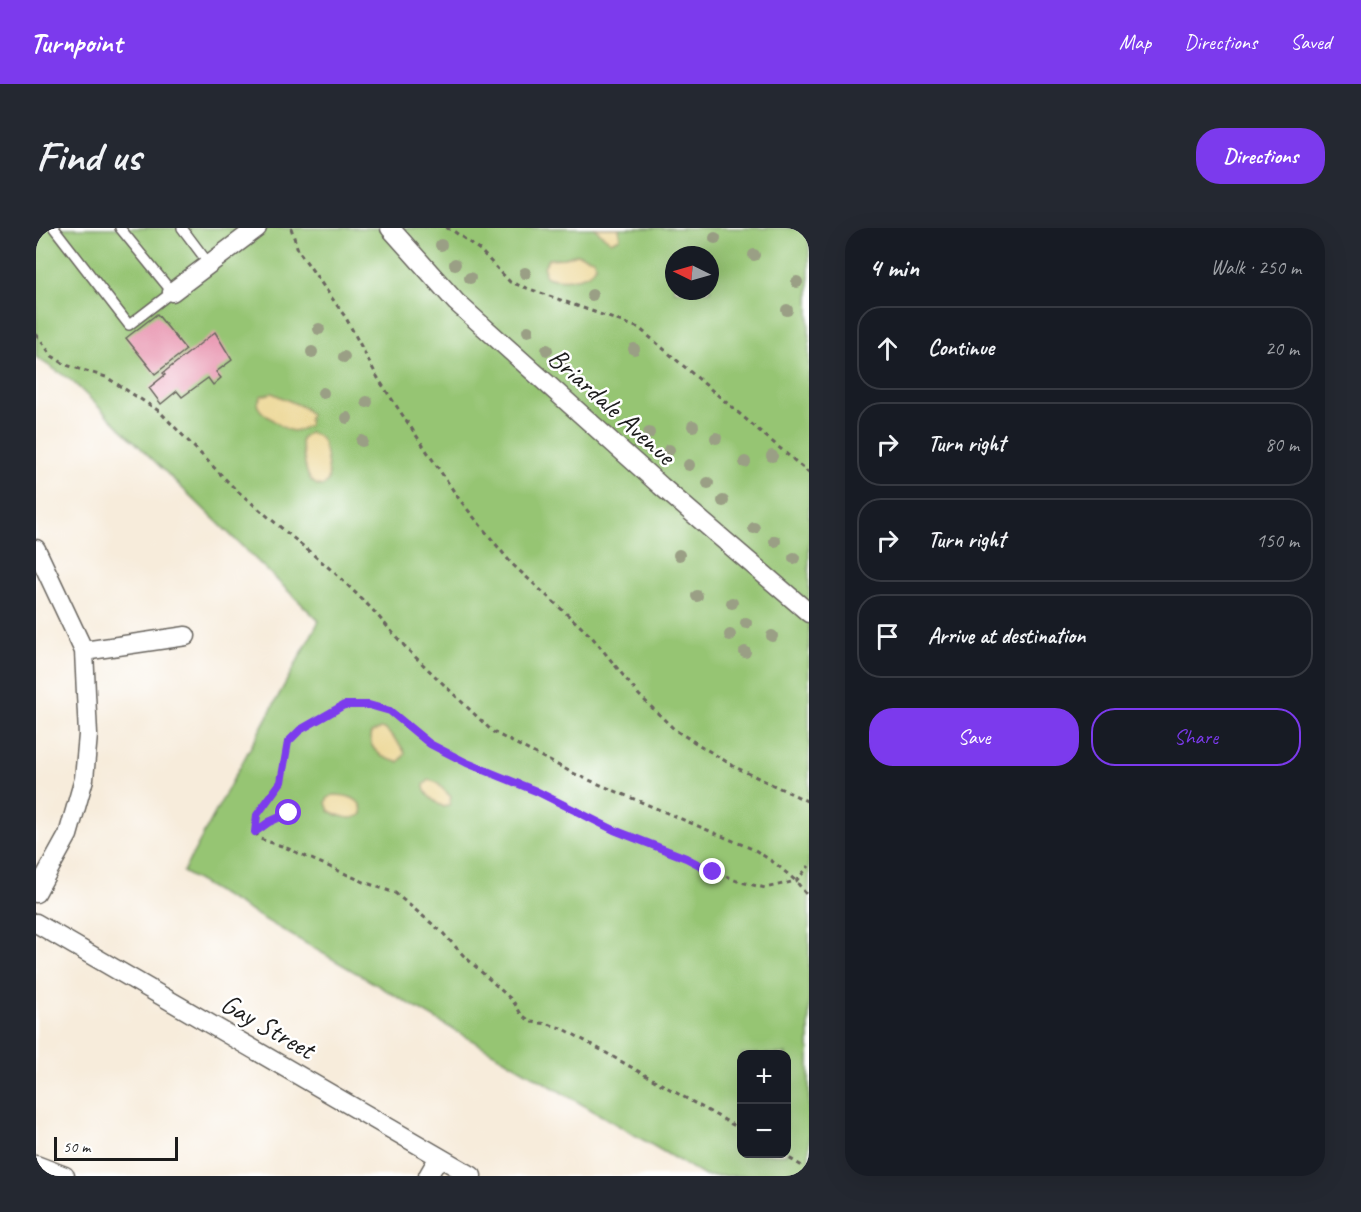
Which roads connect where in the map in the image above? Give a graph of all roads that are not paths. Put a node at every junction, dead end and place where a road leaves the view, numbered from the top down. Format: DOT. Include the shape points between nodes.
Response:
graph roads {
  1 [pos="54,228"];
  2 [pos="120,228"];
  3 [pos="182,228"];
  4 [pos="257,228"];
  5 [pos="390,228"];
  6 [pos="209,264"];
  7 [pos="172,292"];
  8 [pos="36,549"];
  9 [pos="809,613"];
  10 [pos="186,636"];
  11 [pos="84,651"];
  12 [pos="36,893"];
  13 [pos="36,923"];
  14 [pos="439,1157"];
  15 [pos="36,1165"];
  16 [pos="65,1176"];
  17 [pos="428,1176"];
  18 [pos="472,1176"];
  1 -- 7 [label="lane" via="129,325"];
  2 -- 7 [label="lane"];
  3 -- 6 [label="lane"];
  4 -- 6 [label="street"];
  5 -- 9 [label="street, Briardale Avenue" via="456,302"];
  6 -- 7 [label="street"];
  8 -- 11 [label="street"];
  10 -- 11 [label="street"];
  11 -- 12 [label="street" via="88,735 84,779 69,835"];
  13 -- 14 [label="street, Gay Street"];
  14 -- 17 [label="street"];
  14 -- 18 [label="street, Gay Street"];
  15 -- 16 [label="street"];
}
